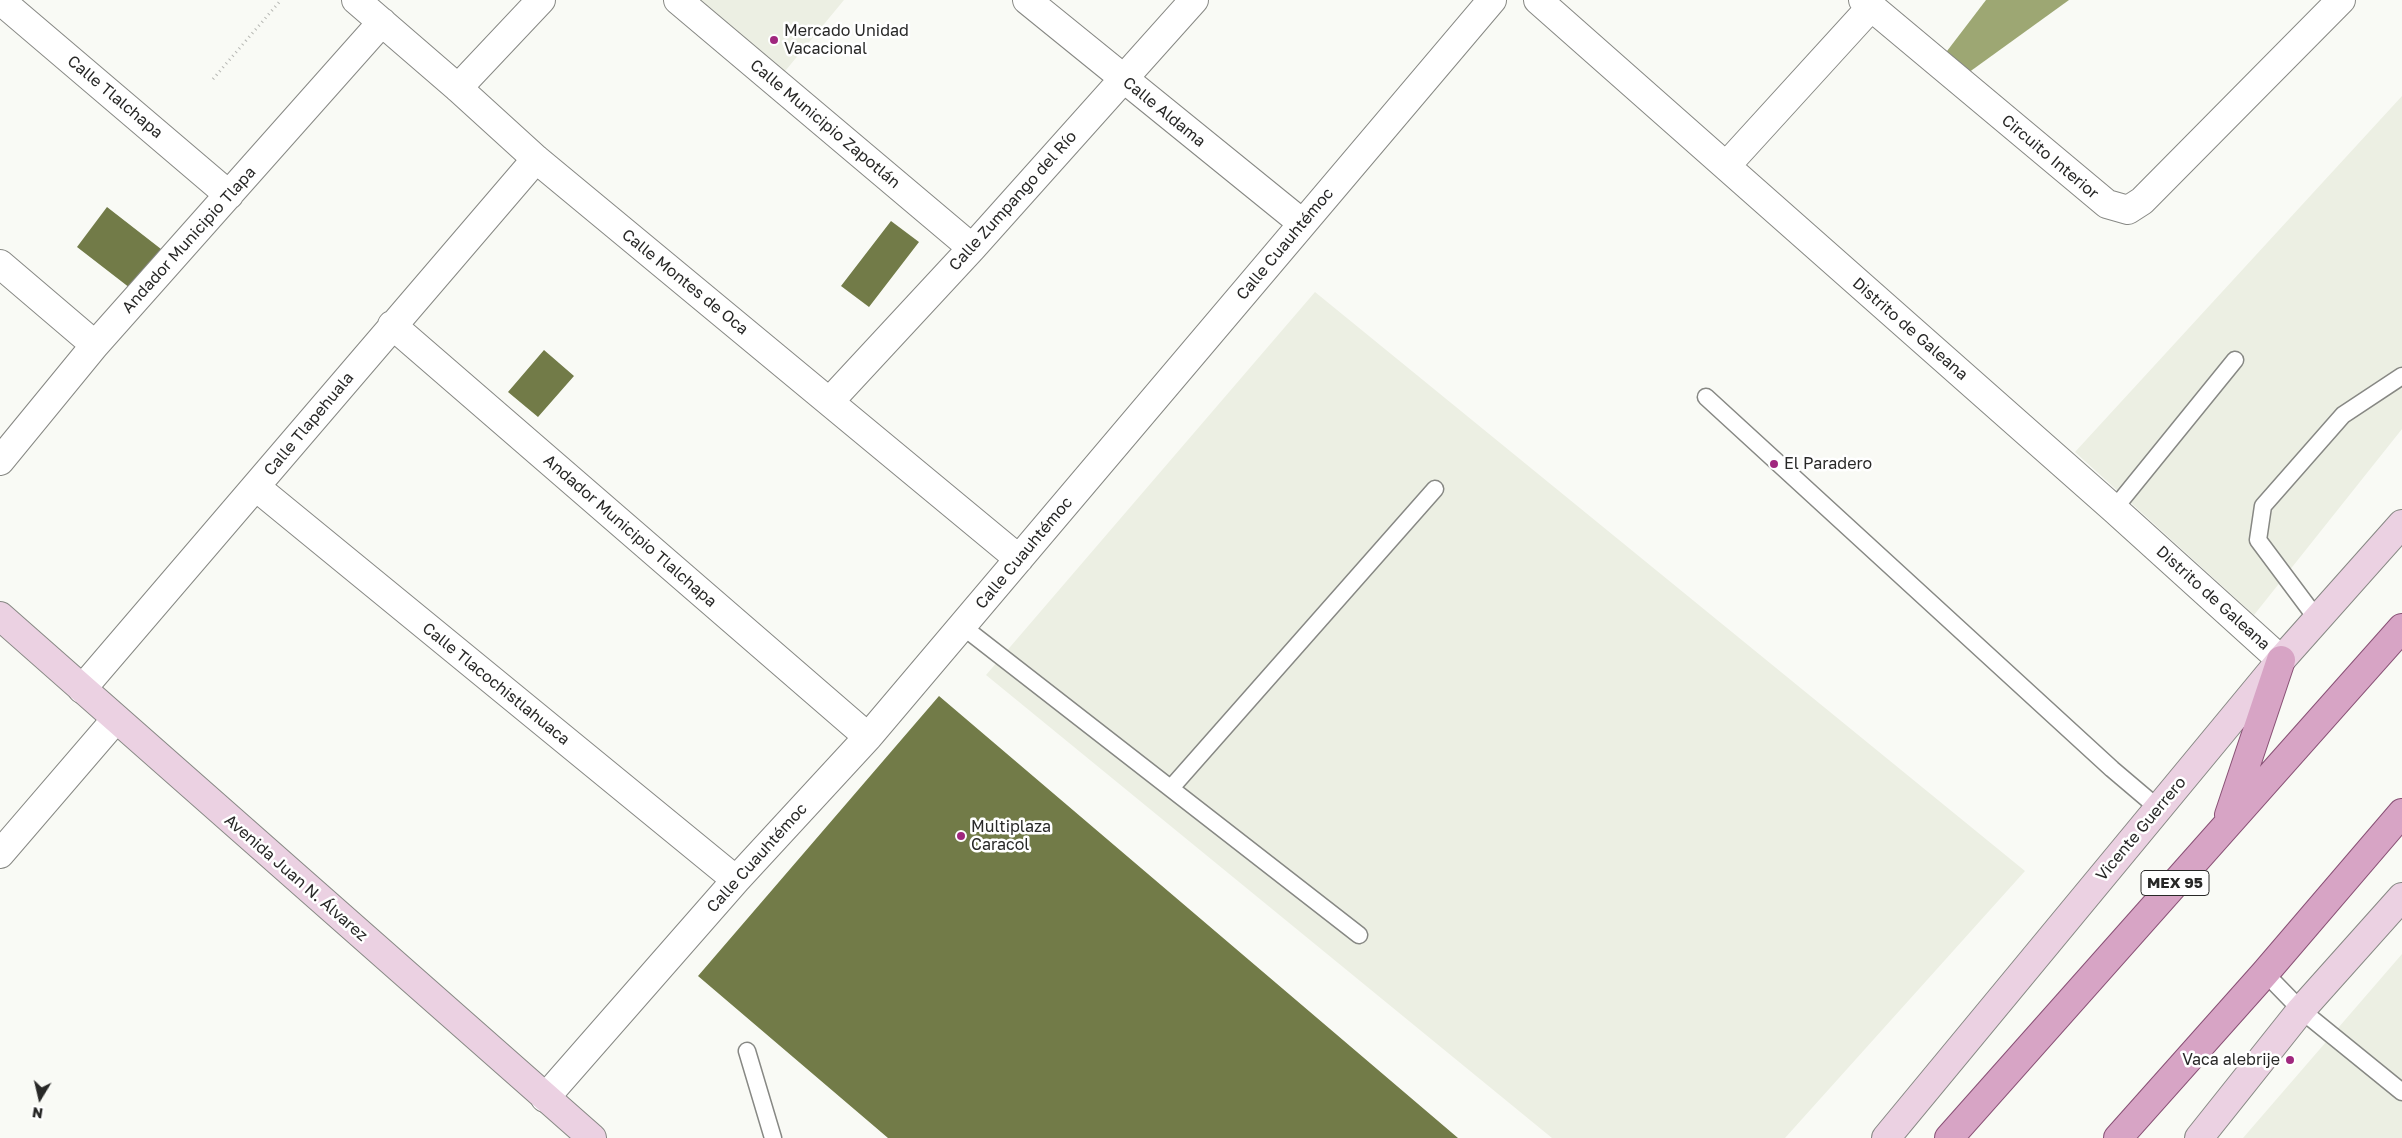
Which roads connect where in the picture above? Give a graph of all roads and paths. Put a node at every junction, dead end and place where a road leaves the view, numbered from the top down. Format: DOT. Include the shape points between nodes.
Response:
graph roads {
  1 [pos="0,0"];
  2 [pos="281,0"];
  3 [pos="356,0"];
  4 [pos="541,0"];
  5 [pos="678,0"];
  6 [pos="1026,0"];
  7 [pos="1194,0"];
  8 [pos="1492,0"];
  9 [pos="1538,0"];
  10 [pos="2341,0"];
  11 [pos="1867,4"];
  12 [pos="382,22"];
  13 [pos="213,79"];
  14 [pos="1122,79"];
  15 [pos="458,88"];
  16 [pos="536,159"];
  17 [pos="1726,166"];
  18 [pos="229,195"];
  19 [pos="1302,223"];
  20 [pos="972,248"];
  21 [pos="0,264"];
  22 [pos="392,325"];
  23 [pos="95,345"];
  24 [pos="2236,360"];
  25 [pos="2402,376"];
  26 [pos="1706,397"];
  27 [pos="830,401"];
  28 [pos="0,461"];
  29 [pos="256,487"];
  30 [pos="1435,489"];
  31 [pos="2114,509"];
  32 [pos="2402,524"];
  33 [pos="1019,559"];
  34 [pos="0,616"];
  35 [pos="2317,619"];
  36 [pos="962,626"];
  37 [pos="2402,628"];
  38 [pos="2280,660"];
  39 [pos="82,689"];
  40 [pos="116,719"];
  41 [pos="868,737"];
  42 [pos="1171,788"];
  43 [pos="2158,808"];
  44 [pos="2402,813"];
  45 [pos="2226,826"];
  46 [pos="0,854"];
  47 [pos="736,880"];
  48 [pos="2402,897"];
  49 [pos="1359,936"];
  50 [pos="2265,973"];
  51 [pos="2301,1010"];
  52 [pos="747,1050"];
  53 [pos="2402,1092"];
  54 [pos="545,1098"];
  55 [pos="592,1138"];
  56 [pos="773,1138"];
  57 [pos="1886,1138"];
  58 [pos="1949,1138"];
  59 [pos="2118,1138"];
  60 [pos="2199,1138"];
  1 -- 18 [label="street, Calle Tlalchapa"];
  2 -- 13 [label="path"];
  3 -- 12 [label="street, Calle Montes de Oca"];
  4 -- 15 [label="street"];
  5 -- 20 [label="street, Calle Municipio Zapotlán"];
  6 -- 14 [label="street, Calle Aldama"];
  7 -- 14 [label="street, Calle Zumpango del Río"];
  8 -- 19 [label="street, Calle Cuauhtémoc"];
  9 -- 17 [label="street, Distrito de Galeana"];
  10 -- 11 [label="street, Circuito Interior" via="2142,201 2128,210 2107,204"];
  11 -- 17 [label="street"];
  12 -- 15 [label="street, Calle Montes de Oca"];
  12 -- 18 [label="street, Andador Municipio Tlapa"];
  14 -- 19 [label="street, Calle Aldama"];
  14 -- 20 [label="street, Calle Zumpango del Río"];
  15 -- 16 [label="street, Calle Montes de Oca"];
  16 -- 22 [label="street, Calle Tlapehuala"];
  16 -- 27 [label="street, Calle Montes de Oca"];
  17 -- 31 [label="street, Distrito de Galeana"];
  18 -- 23 [label="street, Andador Municipio Tlapa"];
  19 -- 33 [label="street, Calle Cuauhtémoc"];
  20 -- 27 [label="street, Calle Zumpango del Río"];
  21 -- 23 [label="street"];
  22 -- 29 [label="street, Calle Tlapehuala"];
  22 -- 41 [label="street, Andador Municipio Tlalchapa"];
  23 -- 28 [label="street, Andador Municipio Tlapa"];
  24 -- 31 [label="lane"];
  25 -- 35 [label="lane" via="2342,414 2263,506 2258,540"];
  26 -- 43 [label="lane"];
  27 -- 33 [label="street, Calle Montes de Oca"];
  29 -- 39 [label="street, Calle Tlapehuala"];
  29 -- 47 [label="street, Calle Tlacochistlahuaca"];
  30 -- 42 [label="lane"];
  31 -- 38 [label="street, Distrito de Galeana"];
  32 -- 35 [label="main road, Vicente Guerrero"];
  33 -- 36 [label="street, Calle Cuauhtémoc"];
  34 -- 39 [label="main road, Avenida Juan N. Álvarez"];
  35 -- 38 [label="main road, Vicente Guerrero"];
  36 -- 41 [label="street, Calle Cuauhtémoc"];
  36 -- 42 [label="lane"];
  37 -- 45 [label="main road, MEX 95"];
  38 -- 43 [label="main road, Vicente Guerrero"];
  38 -- 45 [label="main road"];
  39 -- 40 [label="main road, Avenida Juan N. Álvarez"];
  40 -- 46 [label="street"];
  40 -- 54 [label="main road, Avenida Juan N. Álvarez"];
  41 -- 47 [label="street, Calle Cuauhtémoc"];
  42 -- 49 [label="lane"];
  43 -- 57 [label="main road, Vicente Guerrero"];
  44 -- 50 [label="main road"];
  45 -- 58 [label="main road, MEX 95"];
  47 -- 54 [label="street, Calle Cuauhtémoc"];
  48 -- 51 [label="main road"];
  50 -- 51 [label="lane"];
  50 -- 59 [label="main road"];
  51 -- 53 [label="lane"];
  51 -- 60 [label="main road"];
  52 -- 56 [label="lane"];
  54 -- 55 [label="main road, Avenida Juan N. Álvarez"];
}
